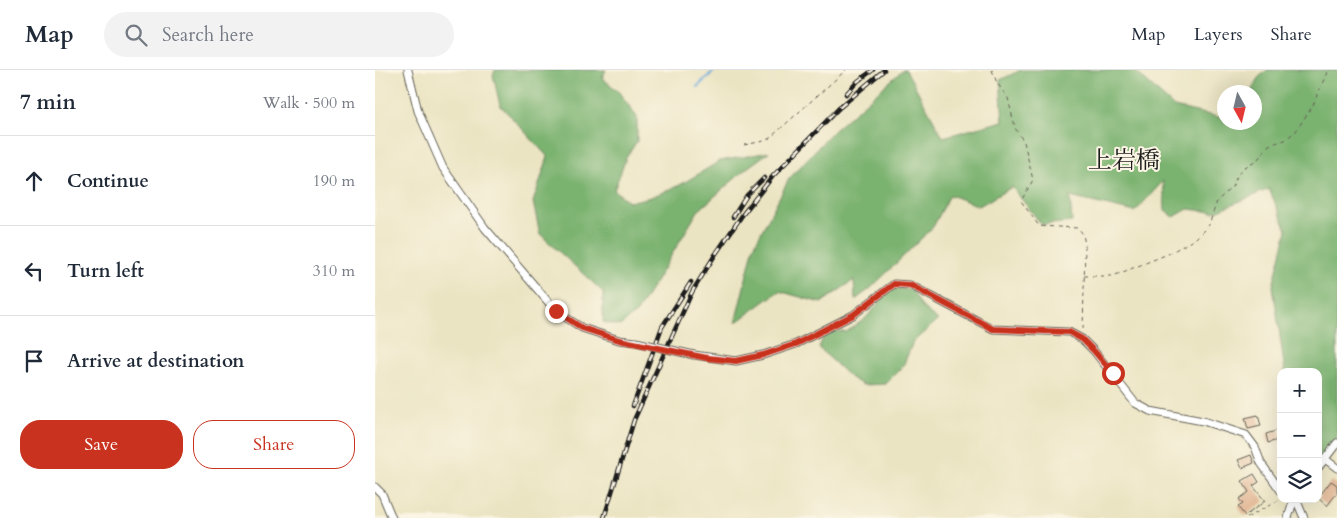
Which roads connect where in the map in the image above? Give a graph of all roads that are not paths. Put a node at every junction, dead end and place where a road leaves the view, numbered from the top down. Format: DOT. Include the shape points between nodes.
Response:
graph roads {
  1 [pos="408,70"];
  2 [pos="1337,443"];
  3 [pos="1325,459"];
  4 [pos="1322,463"];
  5 [pos="1337,468"];
  6 [pos="1277,485"];
  7 [pos="375,487"];
  8 [pos="1292,503"];
  9 [pos="1295,503"];
  10 [pos="392,518"];
  11 [pos="1288,518"];
  12 [pos="1304,518"];
  1 -- 6 [label="street, bridge" via="418,111 443,168 485,228 556,311 582,328 619,340 736,361 796,344 853,315 894,284 910,285 993,329 1069,332 1082,339 1135,403 1150,411 1203,421 1246,436"];
  2 -- 3 [label="street"];
  3 -- 4 [label="street"];
  3 -- 5 [label="street"];
  7 -- 10 [label="street" via="382,494"];
  8 -- 11 [label="street"];
  9 -- 12 [label="street"];
}
